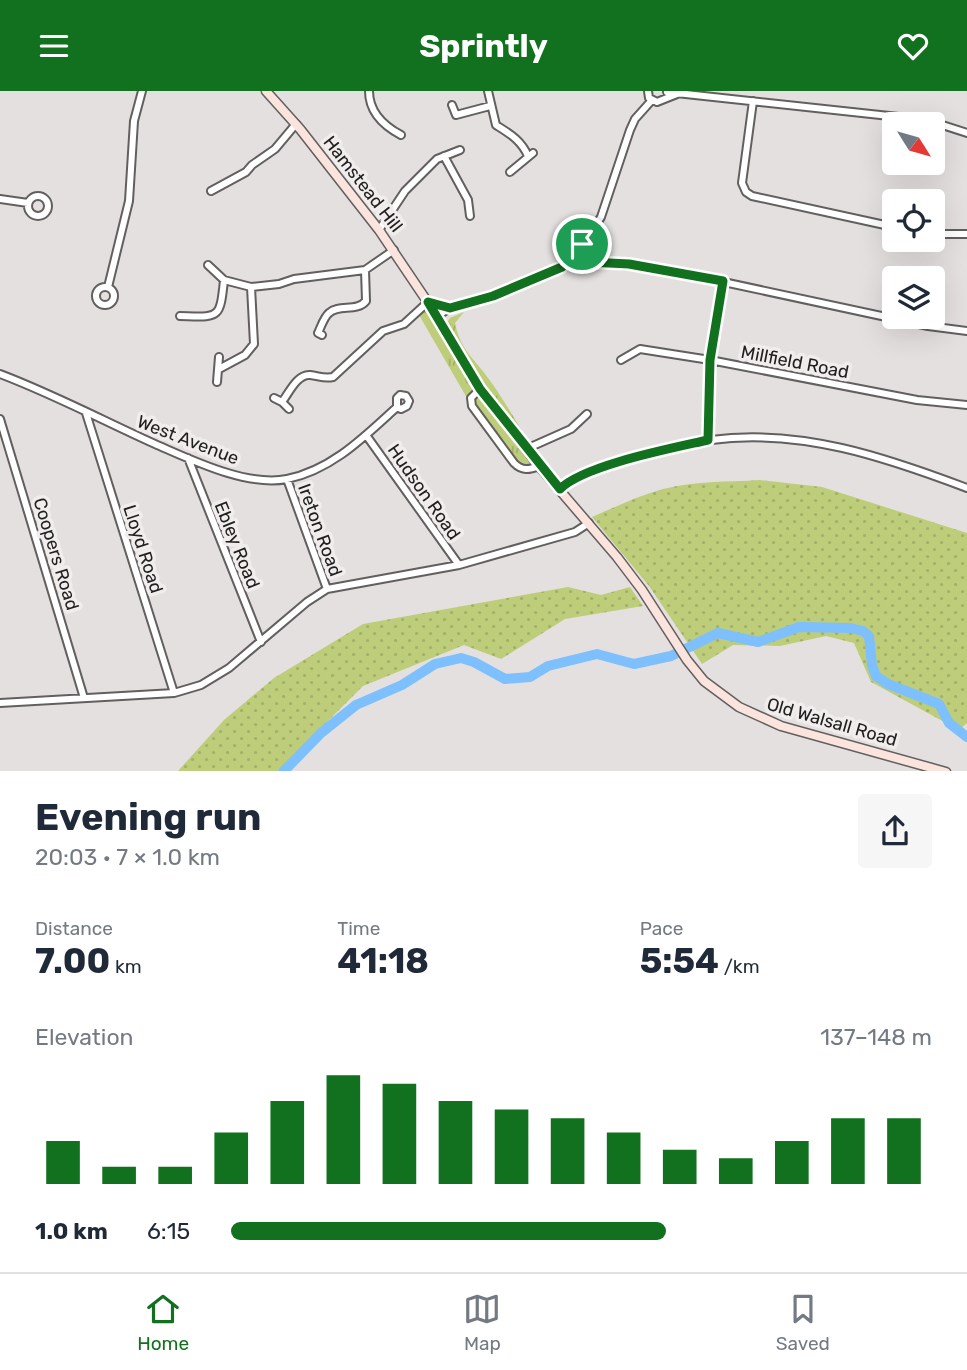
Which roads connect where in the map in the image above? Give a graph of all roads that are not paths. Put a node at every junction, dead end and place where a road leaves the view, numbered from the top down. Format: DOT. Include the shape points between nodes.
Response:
graph roads {
  1 [pos="142,91"];
  2 [pos="265,91"];
  3 [pos="369,91"];
  4 [pos="488,91"];
  5 [pos="648,91"];
  6 [pos="667,94"];
  7 [pos="652,100"];
  8 [pos="753,101"];
  9 [pos="452,105"];
  10 [pos="490,106"];
  11 [pos="296,124"];
  12 [pos="392,130"];
  13 [pos="967,133"];
  14 [pos="401,135"];
  15 [pos="388,139"];
  16 [pos="460,151"];
  17 [pos="444,156"];
  18 [pos="510,172"];
  19 [pos="214,177"];
  20 [pos="220,186"];
  21 [pos="211,191"];
  22 [pos="0,199"];
  23 [pos="28,203"];
  24 [pos="470,216"];
  25 [pos="882,224"];
  26 [pos="379,230"];
  27 [pos="945,234"];
  28 [pos="966,234"];
  29 [pos="582,244"];
  30 [pos="394,250"];
  31 [pos="589,262"];
  32 [pos="208,265"];
  33 [pos="562,267"];
  34 [pos="365,269"];
  35 [pos="224,280"];
  36 [pos="723,281"];
  37 [pos="108,287"];
  38 [pos="251,287"];
  39 [pos="428,302"];
  40 [pos="450,308"];
  41 [pos="180,316"];
  42 [pos="437,316"];
  43 [pos="967,331"];
  44 [pos="322,335"];
  45 [pos="219,358"];
  46 [pos="621,360"];
  47 [pos="710,360"];
  48 [pos="219,369"];
  49 [pos="0,374"];
  50 [pos="217,382"];
  51 [pos="480,389"];
  52 [pos="274,398"];
  53 [pos="282,402"];
  54 [pos="967,405"];
  55 [pos="397,407"];
  56 [pos="289,409"];
  57 [pos="86,413"];
  58 [pos="587,414"];
  59 [pos="0,419"];
  60 [pos="366,435"];
  61 [pos="708,440"];
  62 [pos="526,449"];
  63 [pos="188,459"];
  64 [pos="539,466"];
  65 [pos="287,479"];
  66 [pos="967,488"];
  67 [pos="560,489"];
  68 [pos="589,523"];
  69 [pos="459,565"];
  70 [pos="327,589"];
  71 [pos="261,642"];
  72 [pos="678,647"];
  73 [pos="174,693"];
  74 [pos="84,698"];
  75 [pos="0,703"];
  76 [pos="943,770"];
  1 -- 37 [label="street" via="134,121 129,201"];
  2 -- 11 [label="main road, Hamstead Hill"];
  3 -- 12 [label="street" via="373,110"];
  4 -- 10 [label="street"];
  5 -- 7 [label="street"];
  6 -- 7 [label="street" via="660,101"];
  6 -- 8 [label="street"];
  7 -- 29 [label="street" via="635,119 601,217"];
  8 -- 13 [label="street" via="930,121"];
  8 -- 25 [label="street" via="741,183 746,192"];
  9 -- 10 [label="street" via="456,115"];
  10 -- 18 [label="street" via="496,125 531,154"];
  11 -- 20 [label="street" via="275,149"];
  11 -- 26 [label="main road, Hamstead Hill"];
  12 -- 14 [label="street"];
  12 -- 15 [label="street"];
  16 -- 17 [label="street"];
  17 -- 24 [label="street" via="468,200"];
  17 -- 26 [label="street" via="405,191"];
  19 -- 20 [label="street"];
  20 -- 21 [label="street"];
  22 -- 23 [label="street"];
  26 -- 30 [label="main road, Hamstead Hill"];
  27 -- 28 [label="street"];
  29 -- 31 [label="street"];
  29 -- 33 [label="street"];
  30 -- 34 [label="street"];
  30 -- 39 [label="main road, Hamstead Hill"];
  31 -- 33 [label="street"];
  31 -- 36 [label="street" via="629,264"];
  32 -- 35 [label="street"];
  33 -- 40 [label="street" via="493,296"];
  34 -- 38 [label="street"];
  34 -- 44 [label="street" via="366,301 362,306 332,310 318,333"];
  35 -- 38 [label="street"];
  35 -- 41 [label="street" via="216,315"];
  36 -- 43 [label="street"];
  36 -- 47 [label="street"];
  38 -- 48 [label="street" via="254,344 245,355"];
  39 -- 40 [label="street"];
  39 -- 42 [label="main road, Hamstead Hill"];
  39 -- 53 [label="street" via="404,324 383,331 333,377 300,378"];
  40 -- 42 [label="street"];
  42 -- 51 [label="main road, Hamstead Hill"];
  45 -- 48 [label="street"];
  46 -- 47 [label="street, Millfield Road" via="640,349"];
  47 -- 54 [label="street, Millfield Road" via="917,400"];
  47 -- 61 [label="street"];
  48 -- 50 [label="street"];
  49 -- 57 [label="street, West Avenue"];
  51 -- 62 [label="main road, Hamstead Hill"];
  51 -- 64 [label="street" via="471,398 471,406 514,463 525,470"];
  52 -- 53 [label="street"];
  53 -- 56 [label="street"];
  55 -- 60 [label="street, West Avenue"];
  57 -- 63 [label="street, West Avenue"];
  57 -- 73 [label="street, Lloyd Road"];
  58 -- 62 [label="street" via="570,429"];
  59 -- 74 [label="street, Coopers Road"];
  60 -- 65 [label="street, West Avenue" via="336,459"];
  60 -- 69 [label="street, Hudson Road"];
  61 -- 66 [label="street" via="825,443 897,462"];
  61 -- 67 [label="street" via="581,475"];
  62 -- 64 [label="main road, Hamstead Hill"];
  63 -- 65 [label="street, West Avenue" via="232,474"];
  63 -- 71 [label="street, Ebley Road"];
  64 -- 67 [label="main road, Hamstead Hill"];
  65 -- 70 [label="street, Ireton Road"];
  67 -- 68 [label="main road, Hamstead Hill"];
  68 -- 69 [label="street" via="565,535"];
  68 -- 72 [label="main road, Hamstead Hill" via="642,590"];
  69 -- 70 [label="street"];
  70 -- 71 [label="street"];
  71 -- 73 [label="street" via="201,685"];
  72 -- 76 [label="main road, Old Walsall Road" via="705,681 758,717"];
  73 -- 74 [label="street"];
  74 -- 75 [label="street"];
}
